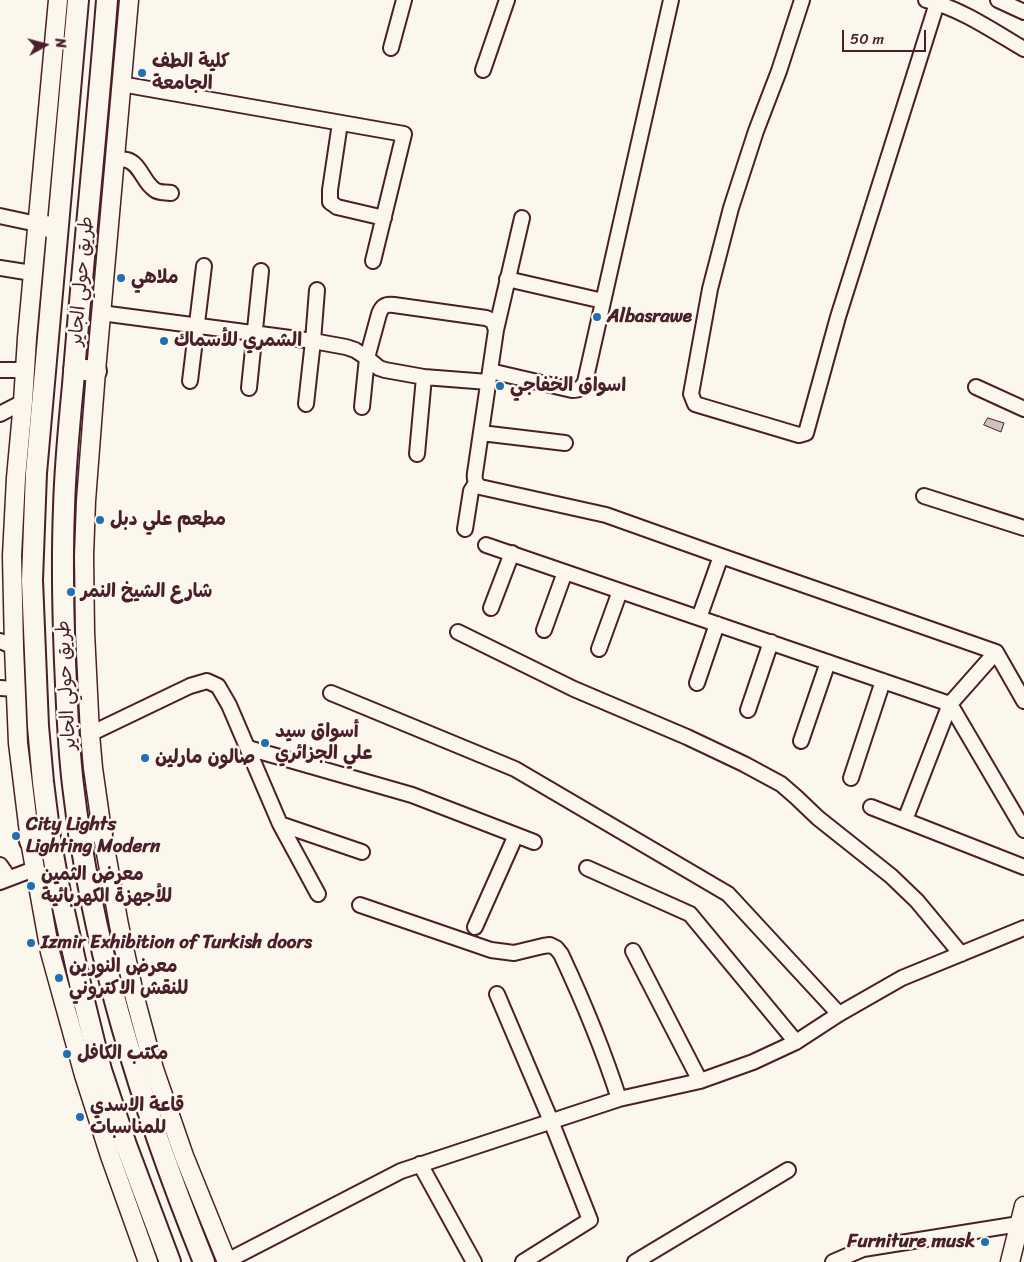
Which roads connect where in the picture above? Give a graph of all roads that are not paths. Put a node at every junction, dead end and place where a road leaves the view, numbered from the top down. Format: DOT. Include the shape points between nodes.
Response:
graph roads {
  1 [pos="58,0"];
  2 [pos="78,0"];
  3 [pos="107,0"];
  4 [pos="129,0"];
  5 [pos="404,0"];
  6 [pos="507,0"];
  7 [pos="671,0"];
  8 [pos="802,0"];
  9 [pos="998,0"];
  10 [pos="934,1"];
  11 [pos="1024,12"];
  12 [pos="391,48"];
  13 [pos="1024,50"];
  14 [pos="483,70"];
  15 [pos="121,84"];
  16 [pos="340,122"];
  17 [pos="115,159"];
  18 [pos="170,193"];
  19 [pos="0,216"];
  20 [pos="384,218"];
  21 [pos="522,218"];
  22 [pos="37,224"];
  23 [pos="57,229"];
  24 [pos="373,261"];
  25 [pos="204,266"];
  26 [pos="0,268"];
  27 [pos="261,271"];
  28 [pos="32,273"];
  29 [pos="508,279"];
  30 [pos="317,290"];
  31 [pos="603,301"];
  32 [pos="101,313"];
  33 [pos="197,325"];
  34 [pos="496,330"];
  35 [pos="254,333"];
  36 [pos="313,341"];
  37 [pos="367,358"];
  38 [pos="74,369"];
  39 [pos="0,370"];
  40 [pos="24,370"];
  41 [pos="96,371"];
  42 [pos="489,376"];
  43 [pos="424,377"];
  44 [pos="190,381"];
  45 [pos="249,388"];
  46 [pos="976,388"];
  47 [pos="23,402"];
  48 [pos="306,404"];
  49 [pos="362,407"];
  50 [pos="1024,409"];
  51 [pos="0,414"];
  52 [pos="480,433"];
  53 [pos="565,443"];
  54 [pos="417,454"];
  55 [pos="476,483"];
  56 [pos="924,496"];
  57 [pos="1024,528"];
  58 [pos="465,529"];
  59 [pos="486,545"];
  60 [pos="512,554"];
  61 [pos="721,556"];
  62 [pos="565,572"];
  63 [pos="620,591"];
  64 [pos="491,608"];
  65 [pos="699,618"];
  66 [pos="717,624"];
  67 [pos="544,630"];
  68 [pos="458,632"];
  69 [pos="771,642"];
  70 [pos="7,644"];
  71 [pos="34,646"];
  72 [pos="65,646"];
  73 [pos="599,649"];
  74 [pos="996,652"];
  75 [pos="828,662"];
  76 [pos="883,681"];
  77 [pos="697,683"];
  78 [pos="8,688"];
  79 [pos="331,693"];
  80 [pos="1024,701"];
  81 [pos="950,704"];
  82 [pos="36,708"];
  83 [pos="67,708"];
  84 [pos="748,710"];
  85 [pos="90,734"];
  86 [pos="801,741"];
  87 [pos="248,748"];
  88 [pos="851,778"];
  89 [pos="871,807"];
  90 [pos="905,820"];
  91 [pos="280,824"];
  92 [pos="1024,830"];
  93 [pos="102,831"];
  94 [pos="79,834"];
  95 [pos="516,835"];
  96 [pos="50,838"];
  97 [pos="30,841"];
  98 [pos="534,842"];
  99 [pos="362,852"];
  100 [pos="0,865"];
  101 [pos="1024,867"];
  102 [pos="587,868"];
  103 [pos="34,869"];
  104 [pos="5,880"];
  105 [pos="318,894"];
  106 [pos="360,904"];
  107 [pos="476,927"];
  108 [pos="1024,928"];
  109 [pos="633,951"];
  110 [pos="961,954"];
  111 [pos="497,994"];
  112 [pos="839,1014"];
  113 [pos="796,1042"];
  114 [pos="700,1081"];
  115 [pos="619,1099"];
  116 [pos="551,1121"];
  117 [pos="420,1164"];
  118 [pos="788,1170"];
  119 [pos="1024,1206"];
  120 [pos="1019,1224"];
  121 [pos="148,1262"];
  122 [pos="170,1262"];
  123 [pos="204,1262"];
  124 [pos="227,1262"];
  125 [pos="474,1262"];
  126 [pos="523,1262"];
  127 [pos="635,1262"];
  128 [pos="833,1262"];
  129 [pos="1010,1262"];
  1 -- 22 [label="main road"];
  2 -- 23 [label="highway, طريق حولي الجاير"];
  3 -- 38 [label="highway, طريق حولي الجاير"];
  4 -- 15 [label="main road"];
  5 -- 12 [label="street"];
  6 -- 14 [label="street"];
  7 -- 31 [label="street"];
  8 -- 10 [label="street" via="731,208 710,289 691,394 695,404 799,435 806,433"];
  9 -- 11 [label="street"];
  10 -- 13 [label="street"];
  15 -- 16 [label="street"];
  15 -- 17 [label="main road"];
  16 -- 20 [label="street" via="330,202 337,207"];
  16 -- 20 [label="street" via="404,134"];
  17 -- 18 [label="street" via="133,163 150,186"];
  17 -- 32 [label="main road"];
  19 -- 22 [label="street"];
  20 -- 24 [label="street"];
  21 -- 29 [label="street"];
  22 -- 23 [label="highway"];
  22 -- 28 [label="main road"];
  23 -- 71 [label="highway, طريق حولي الجاير" via="36,473 32,580"];
  25 -- 33 [label="street"];
  26 -- 28 [label="street"];
  27 -- 35 [label="street"];
  28 -- 40 [label="main road"];
  29 -- 31 [label="street"];
  29 -- 34 [label="street"];
  30 -- 36 [label="street"];
  31 -- 42 [label="street" via="585,382 578,390"];
  32 -- 33 [label="street"];
  32 -- 41 [label="main road"];
  33 -- 35 [label="street"];
  33 -- 44 [label="street"];
  34 -- 37 [label="street" via="493,321 486,318 384,305"];
  34 -- 42 [label="street"];
  35 -- 36 [label="street"];
  35 -- 45 [label="street"];
  36 -- 37 [label="street" via="346,347"];
  36 -- 48 [label="street"];
  37 -- 43 [label="street" via="385,370"];
  37 -- 49 [label="street"];
  38 -- 41 [label="highway"];
  38 -- 72 [label="highway, طريق حولي الجاير" via="65,473 62,579"];
  39 -- 40 [label="street"];
  40 -- 47 [label="main road"];
  41 -- 85 [label="main road" via="84,556"];
  42 -- 43 [label="street"];
  42 -- 52 [label="street"];
  43 -- 54 [label="street"];
  46 -- 50 [label="street"];
  47 -- 51 [label="street"];
  47 -- 70 [label="main road"];
  52 -- 53 [label="street"];
  52 -- 55 [label="street"];
  55 -- 58 [label="street" via="471,491"];
  55 -- 61 [label="street" via="485,489 606,515"];
  56 -- 57 [label="street"];
  59 -- 60 [label="street"];
  60 -- 62 [label="street"];
  60 -- 64 [label="street"];
  61 -- 65 [label="street"];
  61 -- 74 [label="street"];
  62 -- 63 [label="street"];
  62 -- 67 [label="street"];
  63 -- 65 [label="street"];
  63 -- 73 [label="street"];
  65 -- 66 [label="street"];
  66 -- 69 [label="street"];
  66 -- 77 [label="street"];
  68 -- 110 [label="street" via="574,689 688,737 782,784 818,818 891,876"];
  69 -- 75 [label="street"];
  69 -- 84 [label="street"];
  70 -- 78 [label="main road"];
  71 -- 72 [label="highway" via="49,654"];
  71 -- 82 [label="highway, طريق حولي الجاير"];
  72 -- 83 [label="highway, طريق حولي الجاير"];
  74 -- 80 [label="street"];
  74 -- 81 [label="street"];
  75 -- 76 [label="street"];
  75 -- 86 [label="street"];
  76 -- 81 [label="street"];
  76 -- 88 [label="street"];
  78 -- 97 [label="main road"];
  79 -- 112 [label="street" via="515,769 728,894"];
  81 -- 90 [label="street"];
  81 -- 92 [label="street"];
  82 -- 83 [label="highway" via="52,700"];
  82 -- 96 [label="highway, طريق حولي الجاير"];
  83 -- 94 [label="highway, طريق حولي الجاير"];
  85 -- 87 [label="street" via="207,680 218,686"];
  85 -- 93 [label="main road"];
  87 -- 91 [label="street"];
  87 -- 95 [label="street" via="412,795"];
  89 -- 90 [label="street"];
  90 -- 101 [label="street"];
  91 -- 99 [label="street"];
  91 -- 105 [label="street"];
  93 -- 94 [label="highway"];
  93 -- 124 [label="main road" via="119,925 154,1069 184,1156"];
  94 -- 123 [label="highway, طريق حولي الجاير" via="112,989 132,1062"];
  95 -- 98 [label="street"];
  95 -- 107 [label="street"];
  96 -- 97 [label="highway"];
  96 -- 122 [label="highway, طريق حولي الجاير" via="101,1070"];
  97 -- 103 [label="main road"];
  100 -- 104 [label="street"];
  102 -- 113 [label="street" via="690,914"];
  103 -- 104 [label="street"];
  103 -- 121 [label="main road" via="50,952 84,1075"];
  106 -- 115 [label="street" via="490,950 514,953 550,945 556,948 590,1021"];
  108 -- 110 [label="street"];
  109 -- 114 [label="street"];
  110 -- 112 [label="street" via="902,978"];
  111 -- 116 [label="street"];
  112 -- 113 [label="street"];
  113 -- 114 [label="street"];
  114 -- 115 [label="street"];
  115 -- 116 [label="street"];
  116 -- 117 [label="street"];
  116 -- 126 [label="street" via="590,1220"];
  117 -- 124 [label="street"];
  117 -- 125 [label="street"];
  118 -- 127 [label="street"];
  119 -- 120 [label="main road"];
  120 -- 128 [label="street" via="863,1249"];
  120 -- 129 [label="main road"];
}
